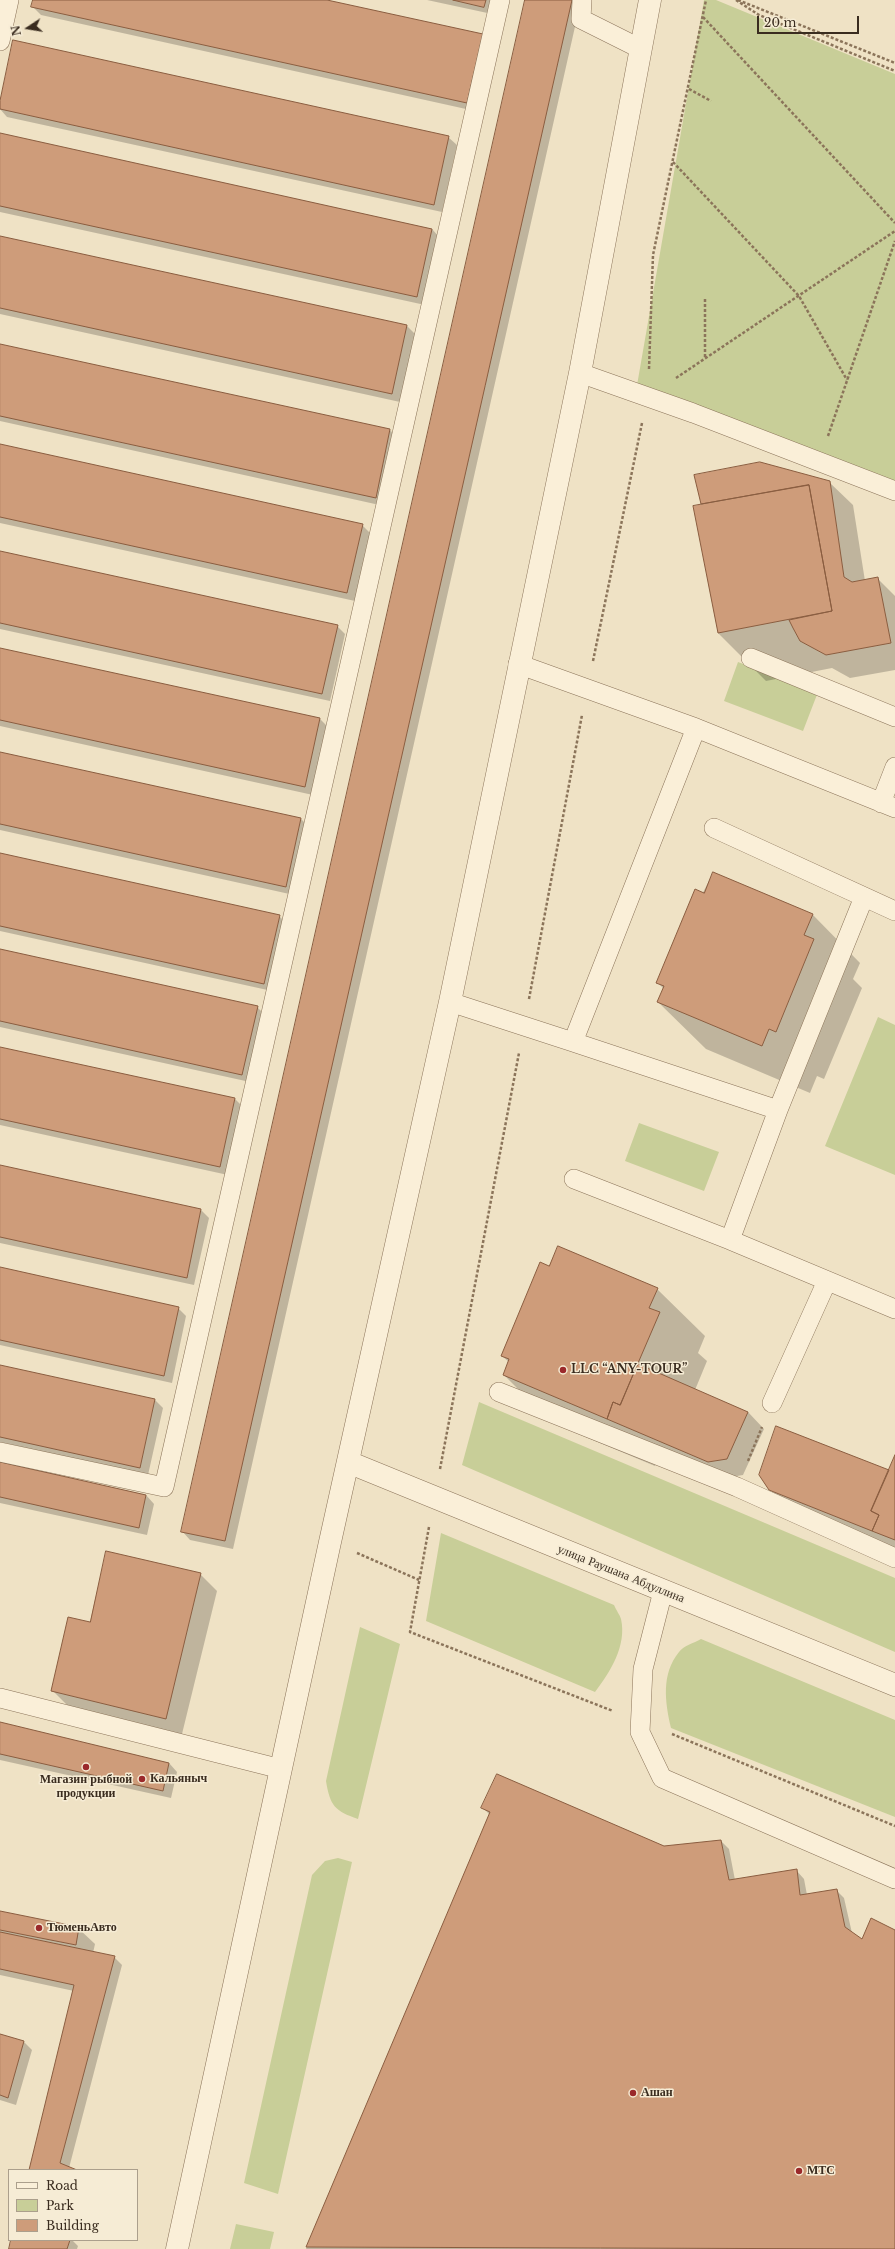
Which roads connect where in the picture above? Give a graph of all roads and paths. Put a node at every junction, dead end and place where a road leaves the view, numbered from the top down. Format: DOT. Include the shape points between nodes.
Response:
graph roads {
  1 [pos="9,0"];
  2 [pos="500,0"];
  3 [pos="582,0"];
  4 [pos="650,0"];
  5 [pos="706,0"];
  6 [pos="737,0"];
  7 [pos="703,17"];
  8 [pos="0,41"];
  9 [pos="641,49"];
  10 [pos="895,63"];
  11 [pos="895,71"];
  12 [pos="689,89"];
  13 [pos="711,101"];
  14 [pos="673,162"];
  15 [pos="895,223"];
  16 [pos="895,231"];
  17 [pos="895,242"];
  18 [pos="799,296"];
  19 [pos="705,299"];
  20 [pos="705,358"];
  21 [pos="580,373"];
  22 [pos="847,380"];
  23 [pos="648,397"];
  24 [pos="825,442"];
  25 [pos="895,491"];
  26 [pos="751,658"];
  27 [pos="518,664"];
  28 [pos="587,689"];
  29 [pos="895,717"];
  30 [pos="696,728"];
  31 [pos="895,767"];
  32 [pos="888,805"];
  33 [pos="714,828"];
  34 [pos="864,897"];
  35 [pos="895,911"];
  36 [pos="450,1002"];
  37 [pos="524,1026"];
  38 [pos="573,1042"];
  39 [pos="778,1110"];
  40 [pos="574,1179"];
  41 [pos="730,1240"];
  42 [pos="828,1281"];
  43 [pos="895,1310"];
  44 [pos="499,1392"];
  45 [pos="772,1403"];
  46 [pos="0,1452"];
  47 [pos="348,1462"];
  48 [pos="737,1487"];
  49 [pos="435,1498"];
  50 [pos="330,1542"];
  51 [pos="895,1558"];
  52 [pos="419,1580"];
  53 [pos="664,1592"];
  54 [pos="895,1685"];
  55 [pos="0,1698"];
  56 [pos="640,1721"];
  57 [pos="281,1769"];
  58 [pos="895,1826"];
  59 [pos="895,1879"];
  60 [pos="177,2249"];
  1 -- 8 [label="lane"];
  2 -- 46 [label="lane" via="164,1487"];
  3 -- 9 [label="lane" via="581,19"];
  4 -- 9 [label="street"];
  5 -- 7 [label="path"];
  6 -- 10 [label="path"];
  6 -- 11 [label="path" via="759,15"];
  7 -- 12 [label="path"];
  7 -- 15 [label="path"];
  9 -- 21 [label="street"];
  12 -- 13 [label="path"];
  12 -- 14 [label="path"];
  14 -- 18 [label="path"];
  14 -- 23 [label="path" via="653,255"];
  16 -- 18 [label="path"];
  17 -- 22 [label="path"];
  18 -- 20 [label="path"];
  18 -- 22 [label="path"];
  19 -- 20 [label="path"];
  20 -- 23 [label="path"];
  21 -- 23 [label="lane"];
  21 -- 27 [label="street"];
  22 -- 24 [label="path"];
  23 -- 25 [label="lane"];
  23 -- 28 [label="path"];
  26 -- 29 [label="lane"];
  27 -- 28 [label="lane"];
  27 -- 36 [label="street"];
  28 -- 30 [label="lane"];
  28 -- 37 [label="path"];
  30 -- 32 [label="lane"];
  30 -- 38 [label="lane"];
  31 -- 32 [label="lane"];
  33 -- 34 [label="lane"];
  34 -- 35 [label="lane"];
  34 -- 39 [label="lane"];
  36 -- 37 [label="lane"];
  36 -- 47 [label="street"];
  37 -- 38 [label="lane"];
  37 -- 49 [label="path"];
  38 -- 39 [label="lane"];
  39 -- 41 [label="lane"];
  40 -- 41 [label="lane"];
  41 -- 42 [label="lane"];
  42 -- 43 [label="lane"];
  42 -- 45 [label="lane"];
  44 -- 48 [label="lane"];
  45 -- 48 [label="path"];
  47 -- 49 [label="street, улица Раушана Абдуллина"];
  47 -- 50 [label="street"];
  48 -- 51 [label="lane"];
  49 -- 52 [label="path"];
  49 -- 53 [label="street, улица Раушана Абдуллина"];
  50 -- 52 [label="path"];
  50 -- 57 [label="street"];
  52 -- 56 [label="path" via="410,1632"];
  53 -- 54 [label="street, улица Раушана Абдуллина"];
  53 -- 56 [label="lane" via="643,1669"];
  55 -- 57 [label="lane"];
  56 -- 58 [label="path"];
  56 -- 59 [label="lane" via="640,1732 662,1778"];
  57 -- 60 [label="street"];
}
